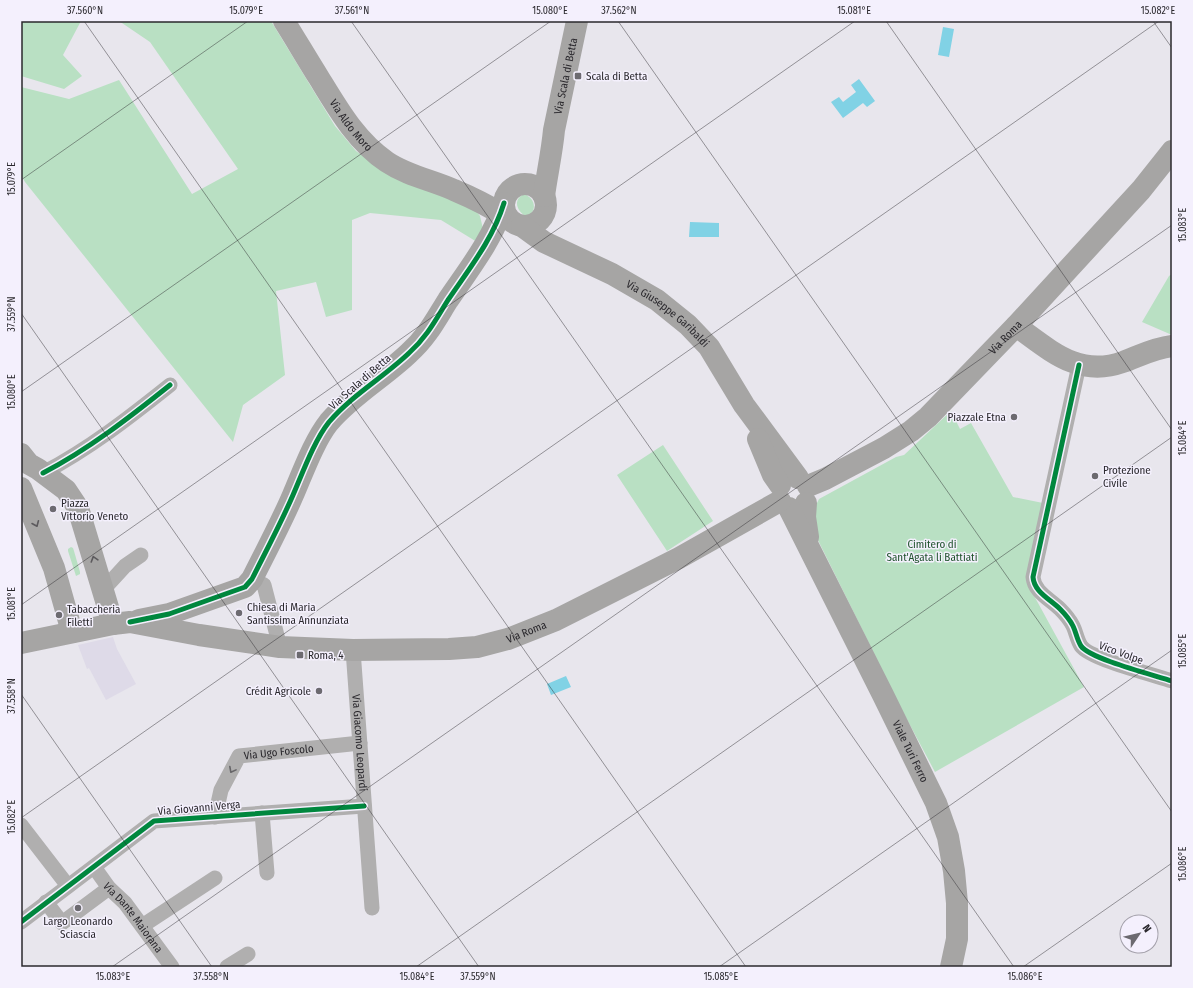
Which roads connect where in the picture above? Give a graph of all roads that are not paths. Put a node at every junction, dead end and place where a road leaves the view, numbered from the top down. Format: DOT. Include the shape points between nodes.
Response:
graph roads {
  1 [pos="284,21"];
  2 [pos="577,21"];
  3 [pos="554,130"];
  4 [pos="1172,150"];
  5 [pos="454,190"];
  6 [pos="544,205"];
  7 [pos="508,210"];
  8 [pos="564,251"];
  9 [pos="1016,326"];
  10 [pos="1172,346"];
  11 [pos="1079,365"];
  12 [pos="170,385"];
  13 [pos="21,454"];
  14 [pos="34,473"];
  15 [pos="21,488"];
  16 [pos="793,494"];
  17 [pos="141,555"];
  18 [pos="248,583"];
  19 [pos="102,590"];
  20 [pos="121,623"];
  21 [pos="72,632"];
  22 [pos="21,643"];
  23 [pos="280,647"];
  24 [pos="353,650"];
  25 [pos="1172,681"];
  26 [pos="360,743"];
  27 [pos="364,806"];
  28 [pos="262,813"];
  29 [pos="214,817"];
  30 [pos="21,825"];
  31 [pos="94,867"];
  32 [pos="267,873"];
  33 [pos="214,878"];
  34 [pos="68,886"];
  35 [pos="109,888"];
  36 [pos="46,902"];
  37 [pos="372,908"];
  38 [pos="21,922"];
  39 [pos="142,926"];
  40 [pos="248,954"];
  41 [pos="172,967"];
  42 [pos="227,967"];
  43 [pos="951,967"];
  1 -- 5 [label="main road, Via Aldo Moro" via="326,91 350,127 366,145 387,162 410,174"];
  2 -- 3 [label="main road, Via Scala di Betta"];
  3 -- 6 [label="main road"];
  3 -- 7 [label="main road, Via Scala di Betta"];
  4 -- 9 [label="main road, Via Roma" via="1141,190"];
  5 -- 7 [label="main road" via="475,201"];
  5 -- 7 [label="main road" via="485,192"];
  6 -- 7 [label="main road" via="540,219 529,226"];
  6 -- 7 [label="main road" via="540,191 529,184"];
  6 -- 8 [label="main road" via="547,226"];
  7 -- 8 [label="main road, Via Giuseppe Garibaldi" via="544,242"];
  7 -- 18 [label="main road, Via Scala di Betta" via="430,331 410,353 347,404 329,422 319,437 284,516"];
  8 -- 16 [label="main road, Via Giuseppe Garibaldi" via="612,274 657,300 688,325 709,348 744,405 773,474"];
  9 -- 11 [label="main road" via="1058,355"];
  9 -- 16 [label="main road, Via Roma" via="945,401 911,431 884,448"];
  10 -- 11 [label="main road" via="1110,366"];
  11 -- 25 [label="street, Vico Volpe" via="1033,582 1038,591 1061,610 1085,650 1113,663"];
  12 -- 14 [label="street" via="117,427 56,466"];
  13 -- 14 [label="main road"];
  19 -- 14 [label="main road, one-way" via="78,508 66,490"];
  15 -- 21 [label="main road, one-way" via="54,568"];
  16 -- 24 [label="main road, Via Roma" via="679,558 556,620 508,638 477,646 449,649"];
  16 -- 43 [label="main road, Viale Turi Ferro" via="810,550 936,803 948,837 954,871 957,939"];
  17 -- 19 [label="street"];
  18 -- 20 [label="main road" via="169,614"];
  18 -- 23 [label="street" via="264,585"];
  19 -- 20 [label="main road"];
  20 -- 21 [label="main road"];
  20 -- 23 [label="main road, Via Roma"];
  21 -- 22 [label="main road"];
  23 -- 24 [label="main road, Via Roma"];
  24 -- 26 [label="street, Via Giacomo Leopardi"];
  26 -- 27 [label="street, Via Giacomo Leopardi"];
  26 -- 29 [label="street, Via Ugo Foscolo, one-way" via="239,756 221,790"];
  27 -- 28 [label="street, Via Giovanni Verga"];
  27 -- 37 [label="street, Via Giacomo Leopardi"];
  28 -- 29 [label="street, Via Giovanni Verga"];
  28 -- 32 [label="street"];
  29 -- 31 [label="street, Via Giovanni Verga" via="154,821"];
  30 -- 34 [label="street"];
  31 -- 34 [label="street, Via Giovanni Verga"];
  31 -- 35 [label="street, Via Dante Maiorana"];
  33 -- 39 [label="street"];
  34 -- 36 [label="street, Via Giovanni Verga"];
  35 -- 36 [label="street" via="62,923"];
  35 -- 39 [label="street, Via Dante Maiorana" via="125,903"];
  36 -- 38 [label="street, Via Giovanni Verga"];
  39 -- 41 [label="street, Via Dante Maiorana"];
  40 -- 42 [label="street"];
}
